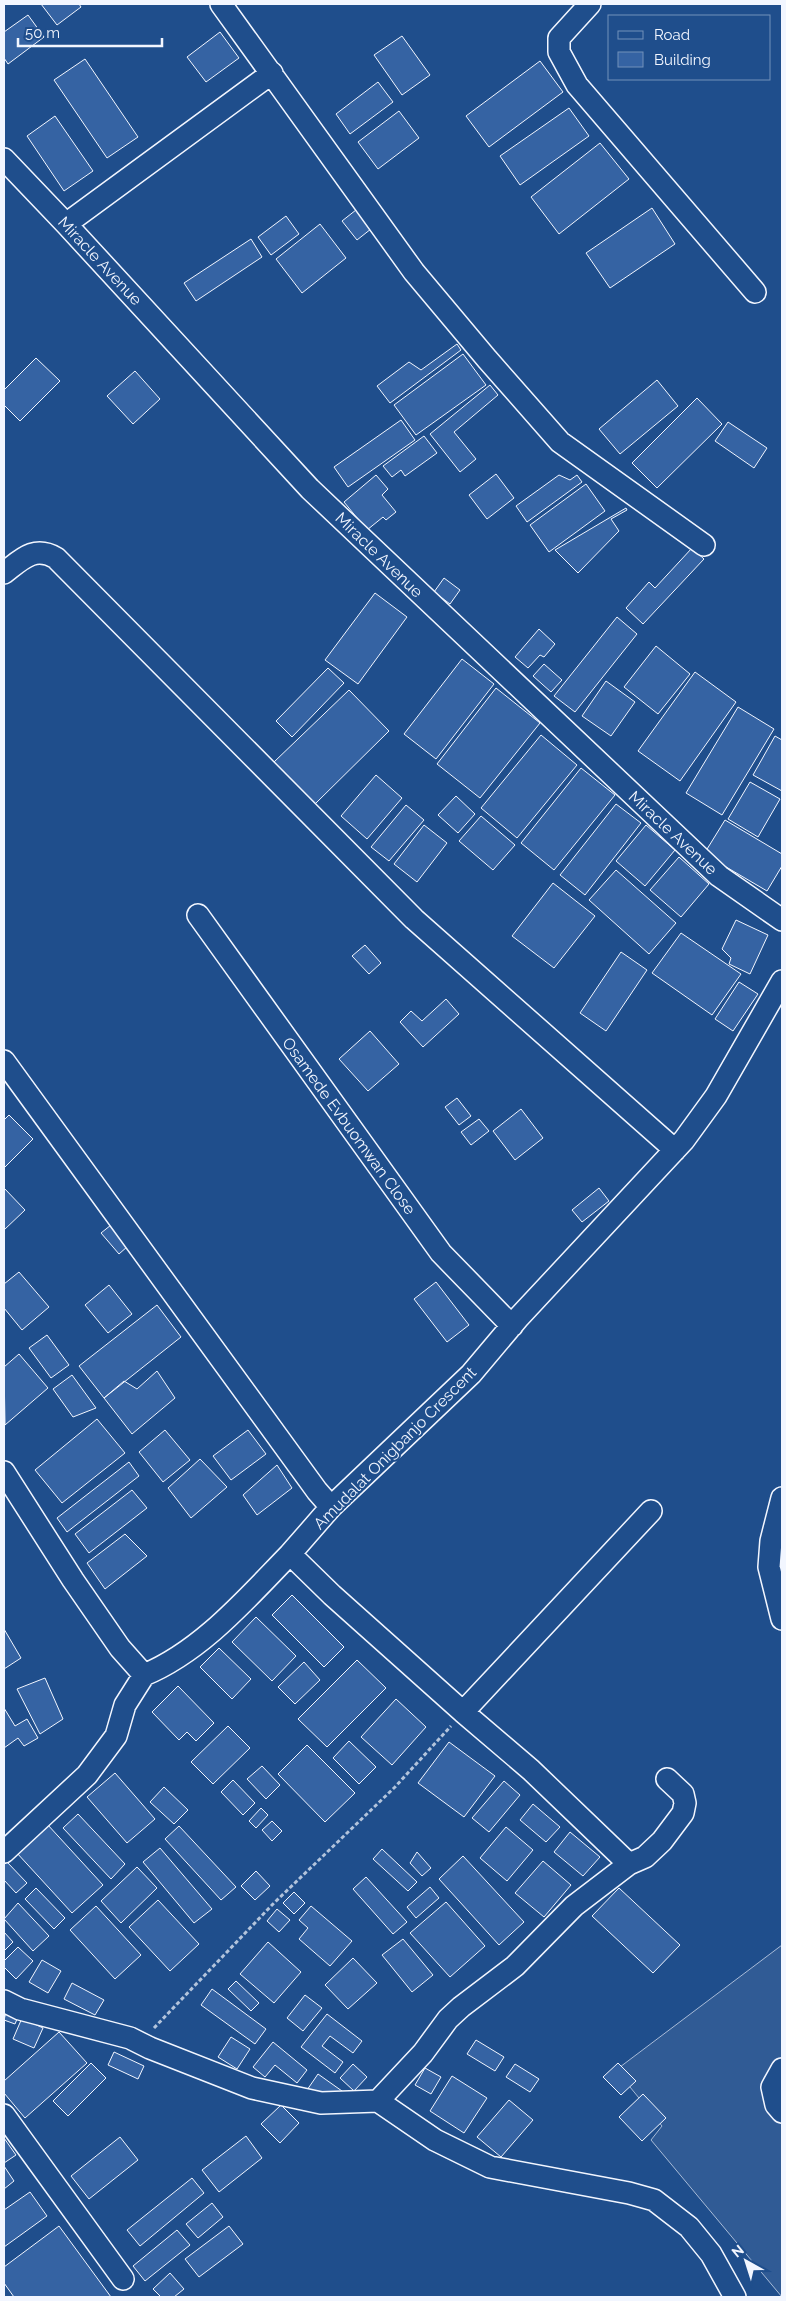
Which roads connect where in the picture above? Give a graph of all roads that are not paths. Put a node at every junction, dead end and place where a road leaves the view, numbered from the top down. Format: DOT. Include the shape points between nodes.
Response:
graph roads {
  1 [pos="221,4"];
  2 [pos="590,4"];
  3 [pos="272,73"];
  4 [pos="4,159"];
  5 [pos="66,224"];
  6 [pos="755,292"];
  7 [pos="704,545"];
  8 [pos="4,573"];
  9 [pos="198,915"];
  10 [pos="782,920"];
  11 [pos="782,981"];
  12 [pos="4,1061"];
  13 [pos="675,1150"];
  14 [pos="512,1326"];
  15 [pos="4,1472"];
  16 [pos="782,1498"];
  17 [pos="331,1507"];
  18 [pos="651,1511"];
  19 [pos="290,1554"];
  20 [pos="782,1619"];
  21 [pos="144,1675"];
  22 [pos="463,1712"];
  23 [pos="666,1779"];
  24 [pos="4,1852"];
  25 [pos="629,1864"];
  26 [pos="4,2001"];
  27 [pos="782,2069"];
  28 [pos="378,2101"];
  29 [pos="782,2112"];
  30 [pos="4,2115"];
  31 [pos="123,2279"];
  32 [pos="735,2297"];
  1 -- 3 [label="street"];
  2 -- 6 [label="street" via="559,38 559,52 577,85"];
  3 -- 5 [label="street"];
  3 -- 7 [label="street" via="414,272 560,442"];
  4 -- 5 [label="street, Miracle Avenue"];
  5 -- 10 [label="street, Miracle Avenue" via="310,489 719,876"];
  8 -- 13 [label="street" via="36,552 46,552 56,558 414,919"];
  9 -- 14 [label="street, Osamede Evbuomwan Close" via="441,1252"];
  11 -- 13 [label="street, Amudalat Onigbanjo Crescent" via="716,1096"];
  12 -- 17 [label="street"];
  13 -- 14 [label="street, Amudalat Onigbanjo Crescent"];
  14 -- 17 [label="street, Amudalat Onigbanjo Crescent" via="471,1374"];
  15 -- 21 [label="street" via="73,1580 120,1648"];
  16 -- 20 [label="street" via="771,1540 769,1567"];
  17 -- 19 [label="street, Amudalat Onigbanjo Crescent"];
  18 -- 22 [label="street"];
  19 -- 21 [label="street, Amudalat Onigbanjo Crescent" via="193,1646"];
  19 -- 22 [label="street"];
  21 -- 24 [label="street" via="125,1706 116,1736 87,1775"];
  22 -- 25 [label="street" via="531,1770"];
  23 -- 25 [label="street" via="683,1794 686,1803 683,1812 645,1858"];
  25 -- 28 [label="street" via="574,1906 515,1966 460,2007"];
  26 -- 28 [label="street" via="20,2009 140,2042 252,2088 321,2103"];
  27 -- 29 [label="street" via="772,2087 776,2105"];
  28 -- 32 [label="street" via="435,2140 490,2167 654,2200 689,2227 711,2254"];
  30 -- 31 [label="street"];
}
